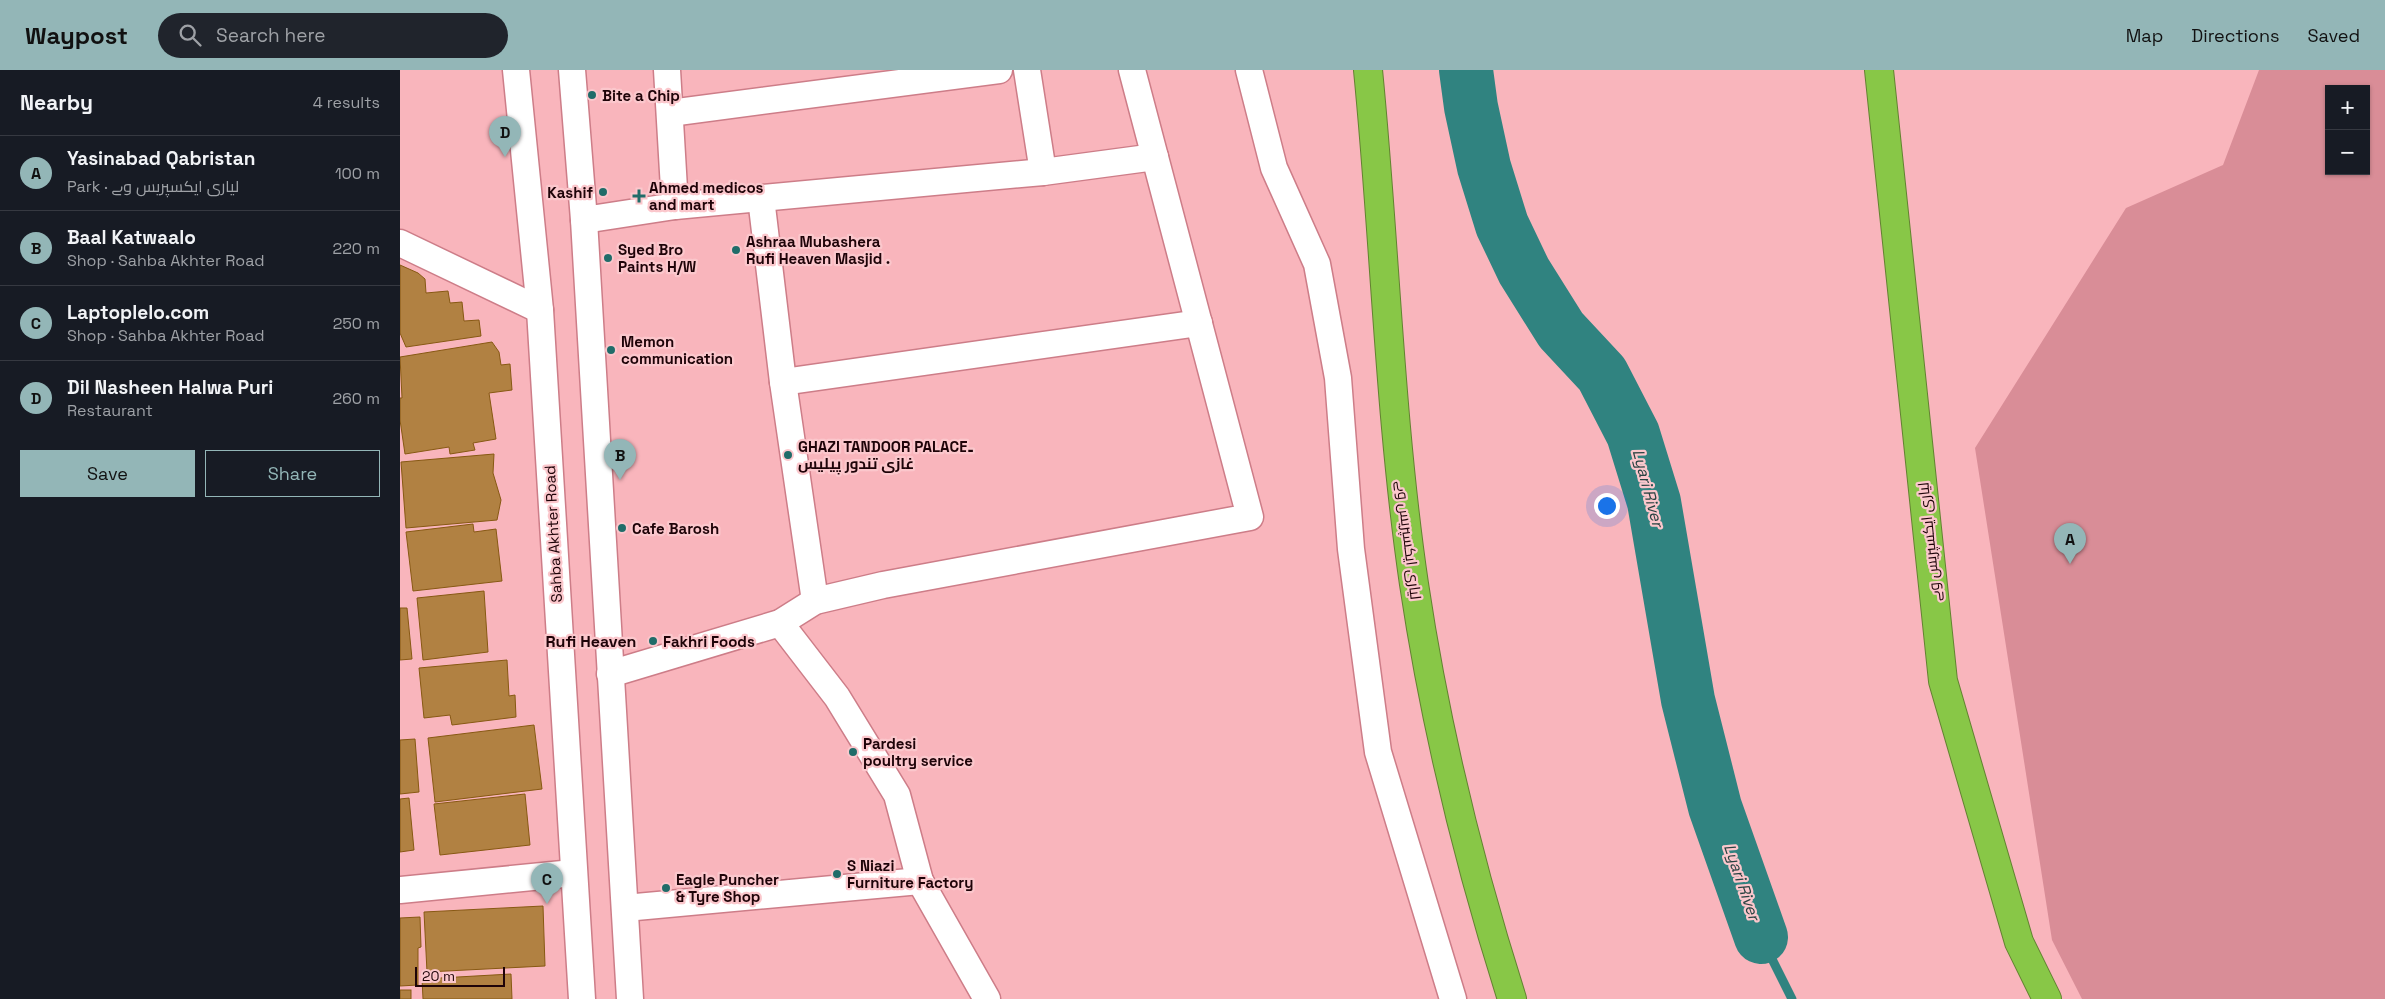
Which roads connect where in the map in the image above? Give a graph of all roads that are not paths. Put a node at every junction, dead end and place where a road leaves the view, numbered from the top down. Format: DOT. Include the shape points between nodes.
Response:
graph roads {
  1 [pos="516,70"];
  2 [pos="572,70"];
  3 [pos="667,70"];
  4 [pos="998,70"];
  5 [pos="1027,70"];
  6 [pos="1132,70"];
  7 [pos="1249,70"];
  8 [pos="1368,70"];
  9 [pos="1879,70"];
  10 [pos="670,113"];
  11 [pos="1156,157"];
  12 [pos="1043,172"];
  13 [pos="761,198"];
  14 [pos="675,206"];
  15 [pos="584,220"];
  16 [pos="400,243"];
  17 [pos="540,310"];
  18 [pos="1199,323"];
  19 [pos="783,382"];
  20 [pos="815,601"];
  21 [pos="780,623"];
  22 [pos="610,674"];
  23 [pos="573,873"];
  24 [pos="920,881"];
  25 [pos="400,890"];
  26 [pos="625,908"];
  27 [pos="582,999"];
  28 [pos="630,999"];
  29 [pos="987,999"];
  30 [pos="1452,999"];
  31 [pos="1512,999"];
  32 [pos="2046,999"];
  1 -- 17 [label="street, Sahba Akhter Road"];
  2 -- 15 [label="street"];
  3 -- 10 [label="street"];
  4 -- 10 [label="street"];
  5 -- 12 [label="street"];
  6 -- 11 [label="street"];
  7 -- 30 [label="street" via="1274,168 1317,264 1338,378 1351,549 1378,752"];
  8 -- 31 [label="highway, لیاری ایکسپریس وے" via="1394,401 1414,584 1448,766 1488,923"];
  9 -- 32 [label="highway, لیاری ایکسپریس وے" via="1943,682 2019,942"];
  10 -- 14 [label="street"];
  11 -- 12 [label="street"];
  11 -- 18 [label="street"];
  12 -- 13 [label="street"];
  13 -- 14 [label="street"];
  13 -- 19 [label="street"];
  14 -- 15 [label="street"];
  15 -- 22 [label="street"];
  16 -- 17 [label="street"];
  17 -- 23 [label="street, Sahba Akhter Road"];
  18 -- 19 [label="street"];
  18 -- 20 [label="street" via="1250,517 884,585"];
  19 -- 20 [label="street"];
  20 -- 21 [label="street"];
  21 -- 22 [label="street"];
  21 -- 24 [label="street" via="837,697 897,795"];
  22 -- 26 [label="street"];
  23 -- 25 [label="street"];
  23 -- 27 [label="street, Sahba Akhter Road"];
  24 -- 26 [label="street"];
  24 -- 29 [label="street"];
  26 -- 28 [label="street"];
}
